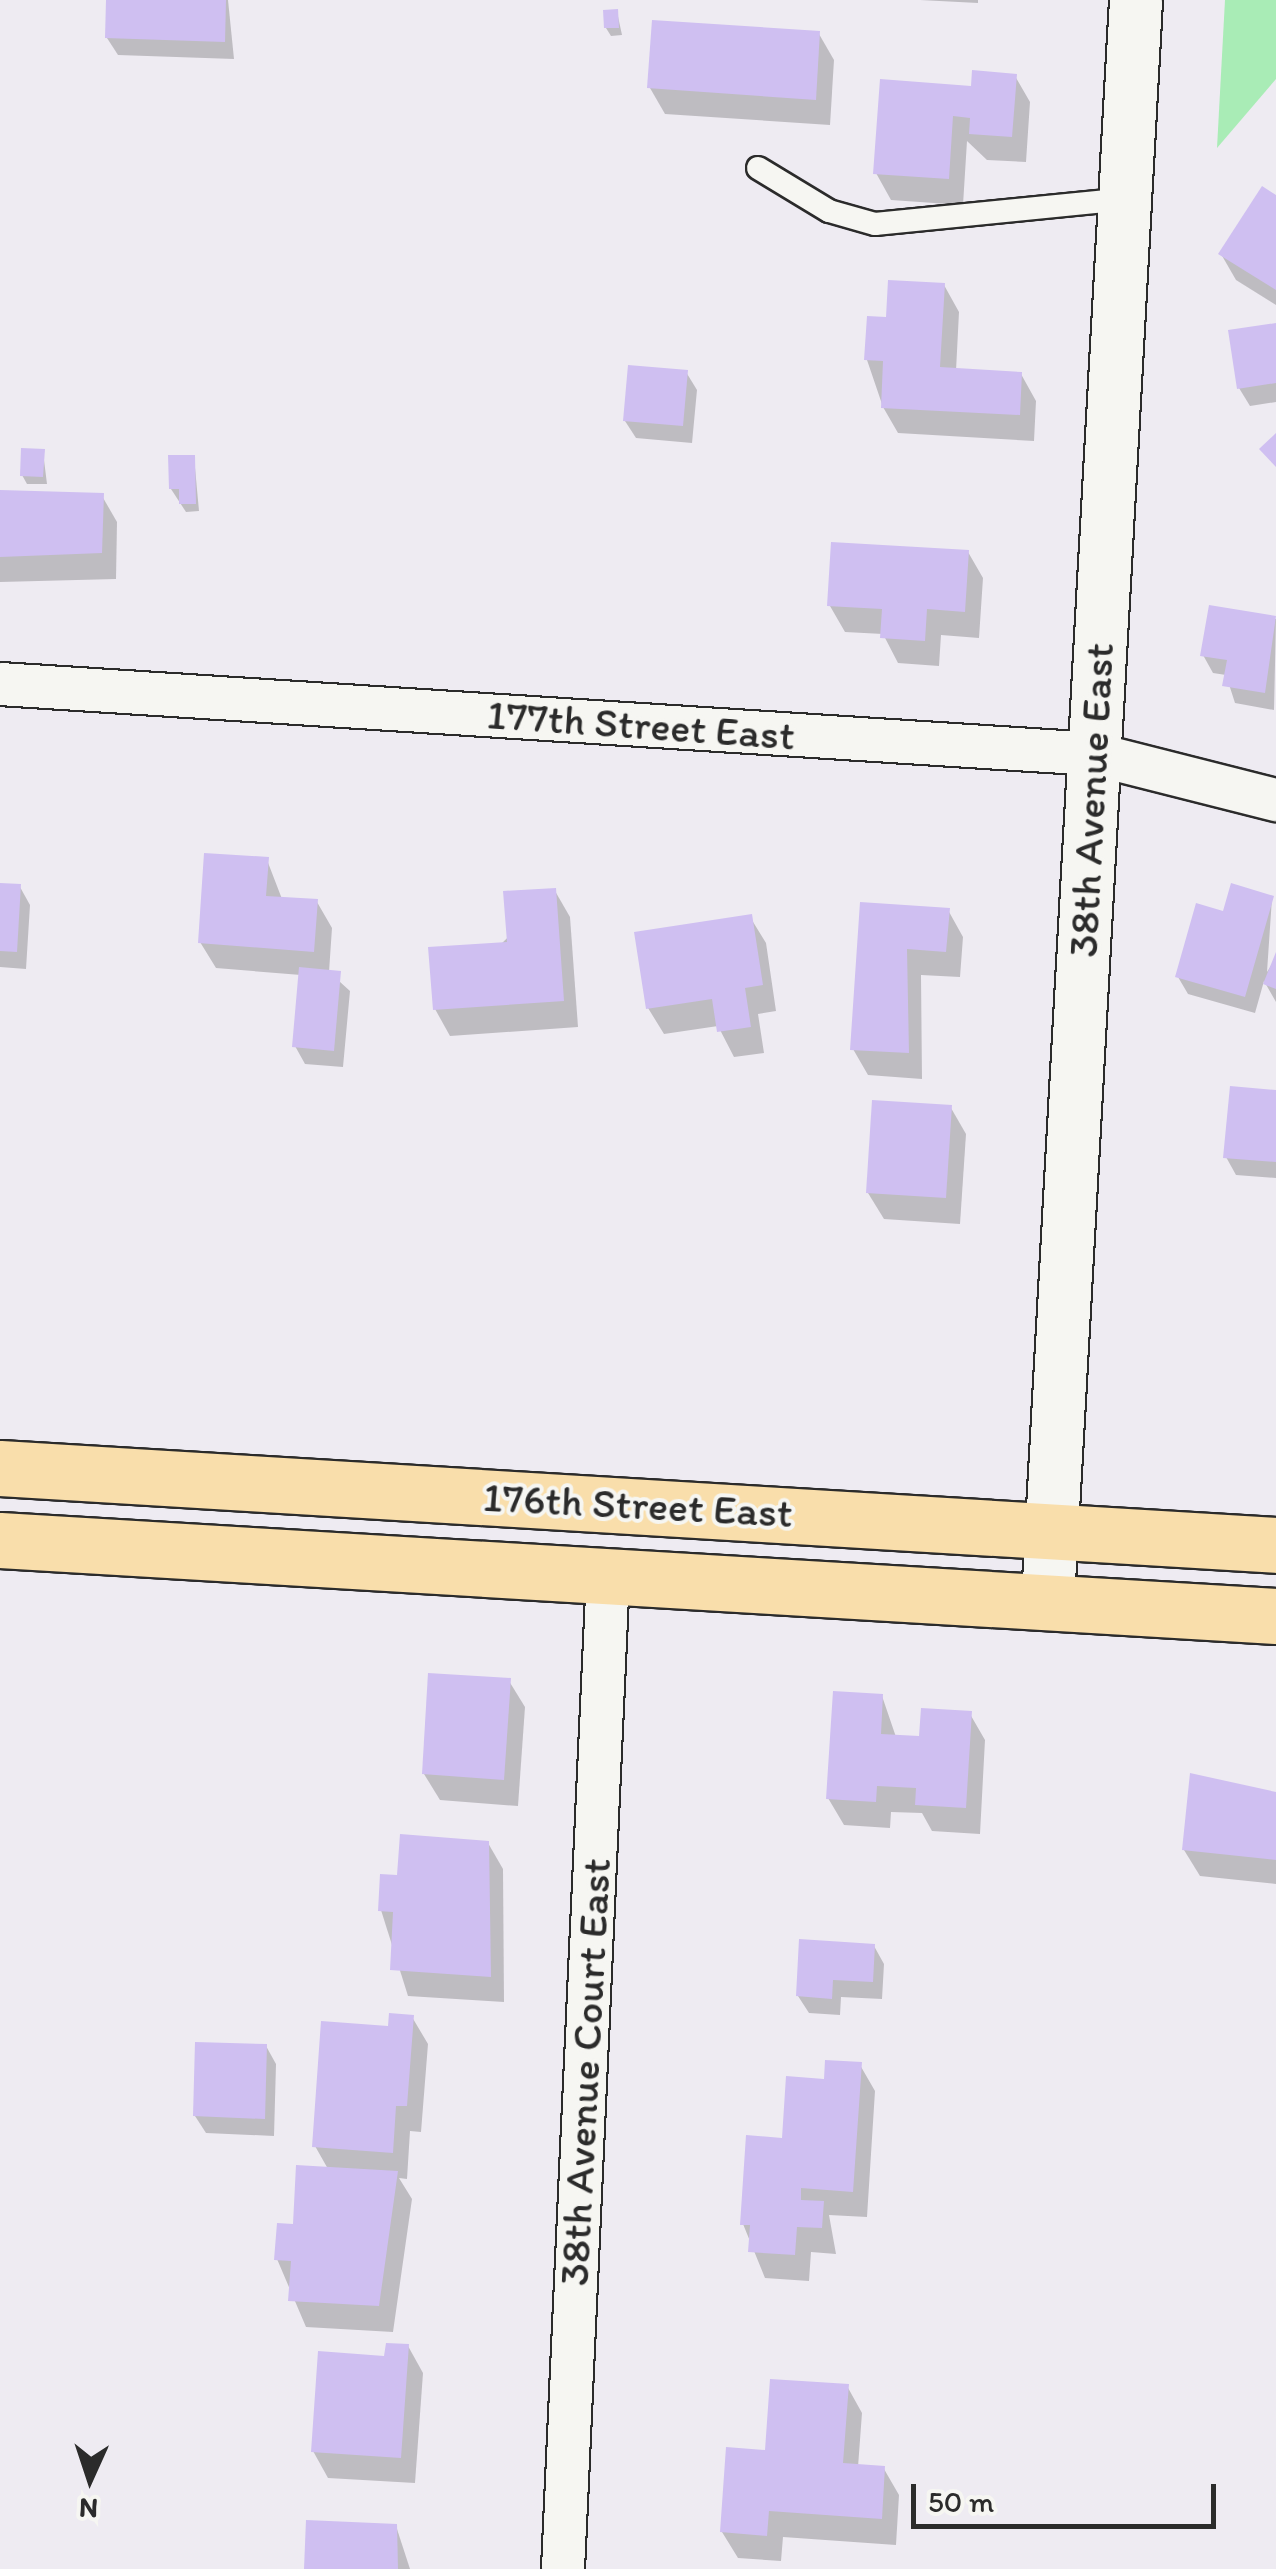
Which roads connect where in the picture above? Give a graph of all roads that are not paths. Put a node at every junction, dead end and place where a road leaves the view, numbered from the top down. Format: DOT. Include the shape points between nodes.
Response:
graph roads {
  1 [pos="1136,0"];
  2 [pos="758,168"];
  3 [pos="1125,198"];
  4 [pos="0,684"];
  5 [pos="1094,754"];
  6 [pos="1276,800"];
  7 [pos="0,1468"];
  8 [pos="1052,1528"];
  9 [pos="0,1540"];
  10 [pos="1276,1545"];
  11 [pos="608,1575"];
  12 [pos="1048,1600"];
  13 [pos="1276,1616"];
  14 [pos="563,2569"];
  1 -- 3 [label="street, 38th Avenue East"];
  2 -- 3 [label="lane" via="829,211 875,224"];
  3 -- 5 [label="street, 38th Avenue East"];
  4 -- 5 [label="street, 177th Street East"];
  5 -- 6 [label="street, 177th Street East"];
  5 -- 8 [label="street, 38th Avenue East"];
  7 -- 8 [label="main road, 176th Street East"];
  8 -- 10 [label="main road, 176th Street East"];
  8 -- 12 [label="street, 38th Avenue East"];
  9 -- 11 [label="main road, 176th Street East"];
  11 -- 12 [label="main road, 176th Street East"];
  11 -- 14 [label="street, 38th Avenue Court East"];
  12 -- 13 [label="main road, 176th Street East"];
}
